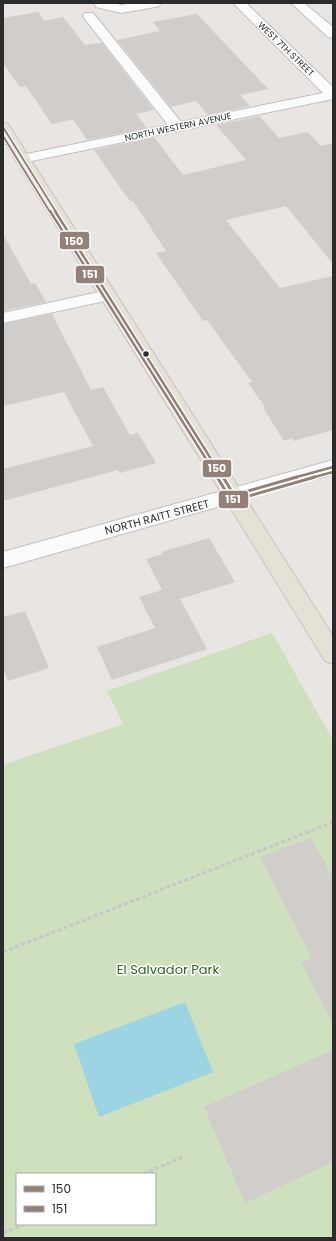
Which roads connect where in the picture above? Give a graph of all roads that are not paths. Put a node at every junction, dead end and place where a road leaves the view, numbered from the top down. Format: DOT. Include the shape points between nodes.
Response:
graph roads {
  1 [pos="155,3"];
  2 [pos="239,3"];
  3 [pos="297,3"];
  4 [pos="100,4"];
  5 [pos="89,16"];
  6 [pos="333,34"];
  7 [pos="333,95"];
  8 [pos="178,127"];
  9 [pos="5,135"];
  10 [pos="22,159"];
  11 [pos="108,295"];
  12 [pos="3,318"];
  13 [pos="333,466"];
  14 [pos="234,495"];
  15 [pos="3,560"];
  16 [pos="333,655"];
  1 -- 4 [label="street" via="121,9"];
  2 -- 7 [label="street, WEST 7TH STREET"];
  3 -- 6 [label="street"];
  5 -- 8 [label="street"];
  7 -- 8 [label="street, NORTH WESTERN AVENUE"];
  8 -- 10 [label="street, NORTH WESTERN AVENUE"];
  9 -- 10 [label="main road"];
  10 -- 11 [label="main road"];
  11 -- 12 [label="street"];
  11 -- 14 [label="main road"];
  13 -- 14 [label="street, NORTH RAITT STREET"];
  14 -- 15 [label="street, NORTH RAITT STREET"];
  14 -- 16 [label="main road"];
}
